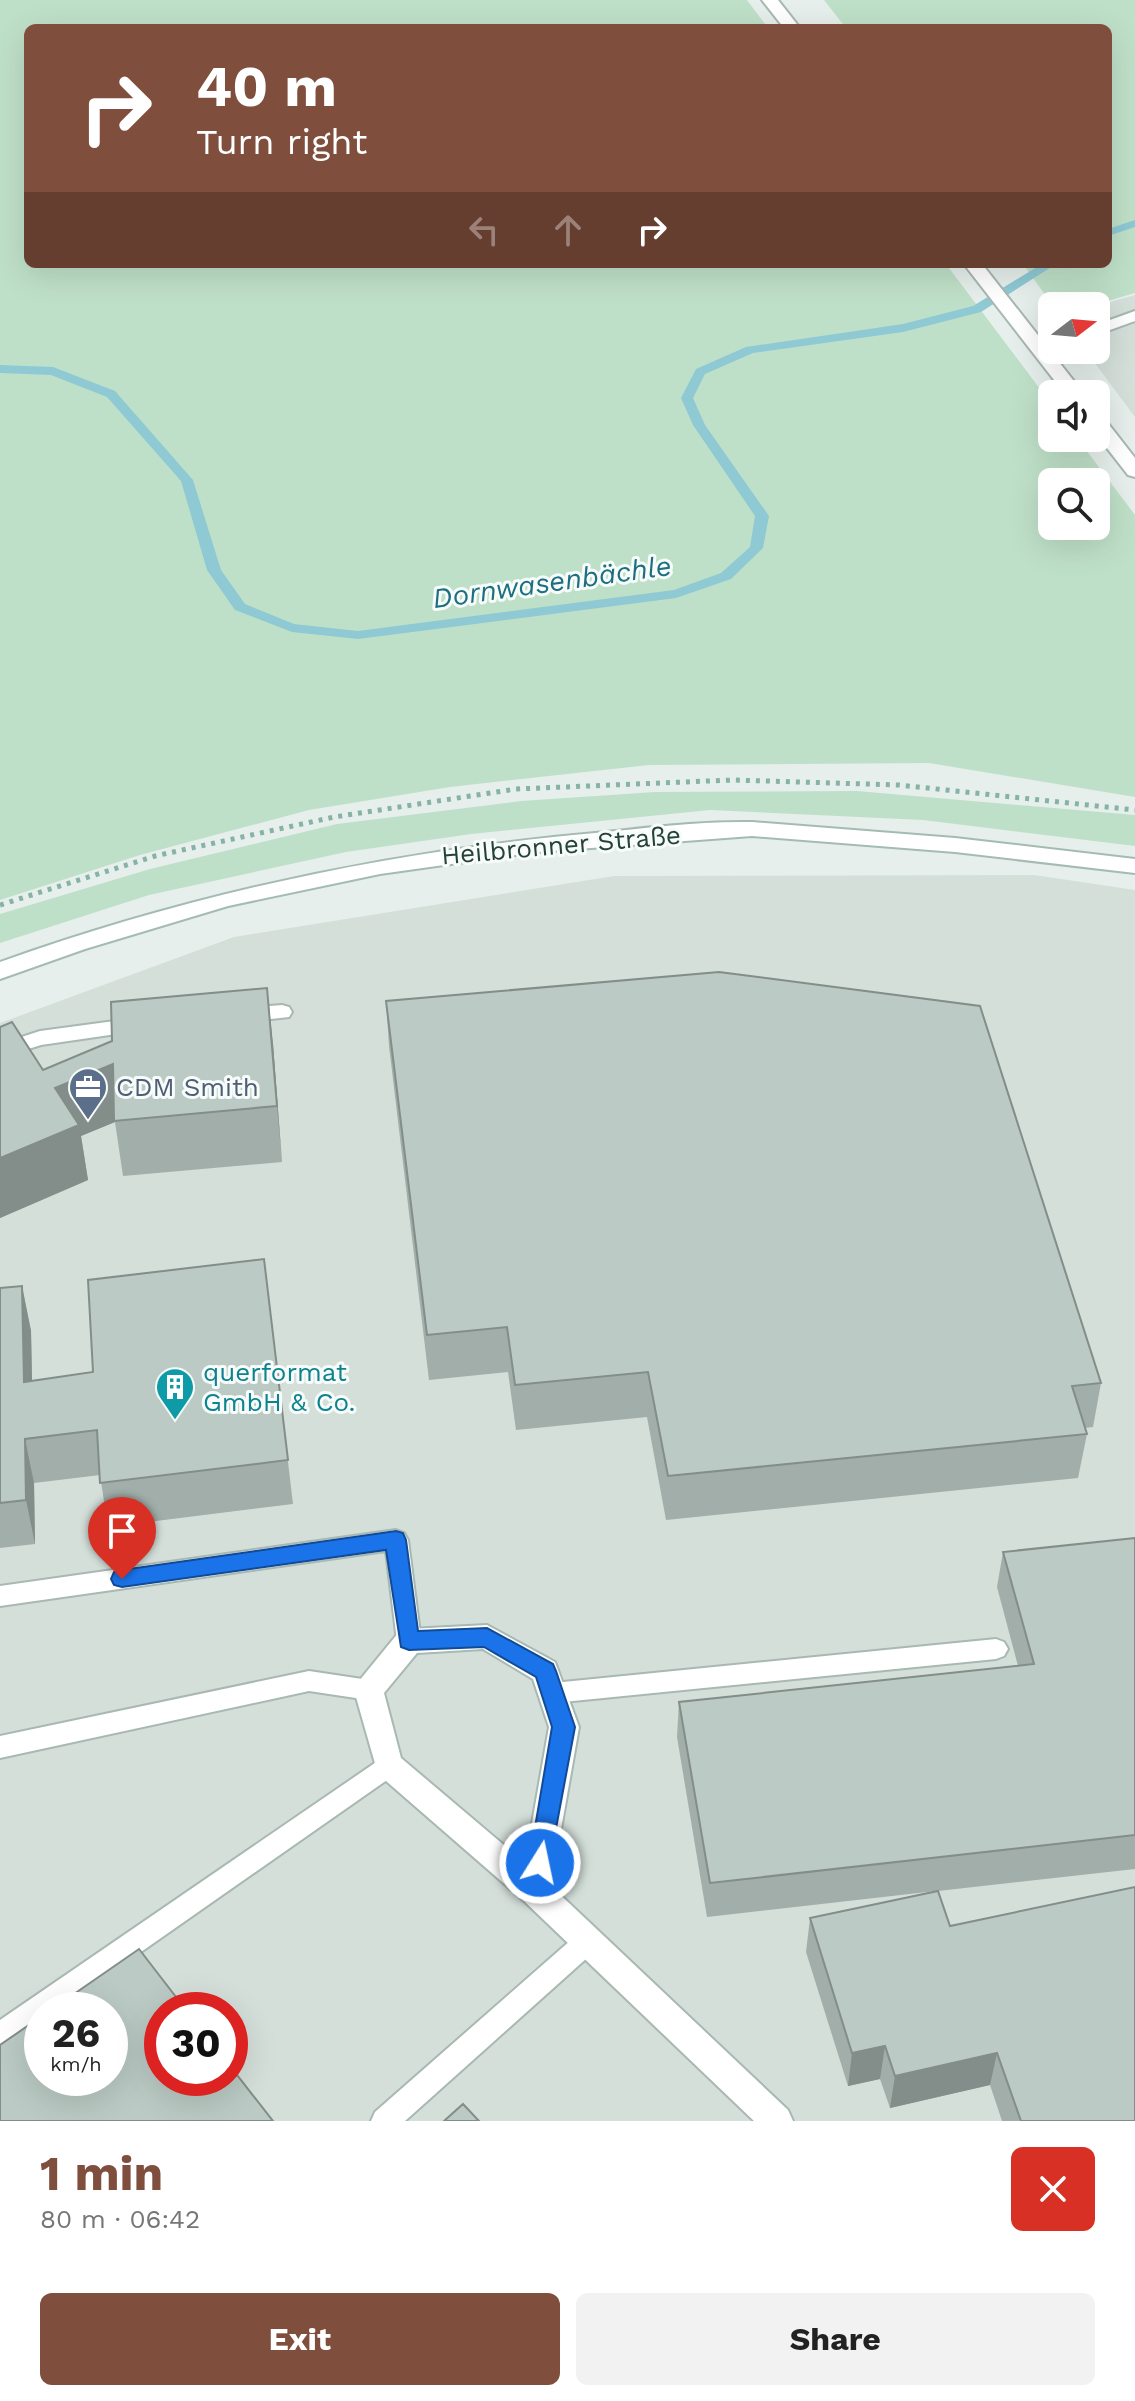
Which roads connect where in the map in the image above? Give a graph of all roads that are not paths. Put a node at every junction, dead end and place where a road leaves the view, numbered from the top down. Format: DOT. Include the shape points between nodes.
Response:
graph roads {
  1 [pos="770,0"];
  2 [pos="789,24"];
  3 [pos="976,268"];
  4 [pos="1135,316"];
  5 [pos="1110,325"];
  6 [pos="1038,340"];
  7 [pos="1110,439"];
  8 [pos="1135,471"];
  9 [pos="1135,866"];
  10 [pos="0,971"];
  11 [pos="282,1012"];
  12 [pos="219,1017"];
  13 [pos="155,1023"];
  14 [pos="0,1051"];
  15 [pos="0,1596"];
  16 [pos="409,1641"];
  17 [pos="996,1649"];
  18 [pos="369,1690"];
  19 [pos="553,1693"];
  20 [pos="0,1747"];
  21 [pos="388,1765"];
  22 [pos="535,1891"];
  23 [pos="588,1941"];
  24 [pos="0,2035"];
  25 [pos="385,2121"];
  26 [pos="777,2121"];
  1 -- 2 [label="street"];
  3 -- 6 [label="street"];
  4 -- 5 [label="lane"];
  7 -- 8 [label="street"];
  9 -- 10 [label="street, Heilbronner Straße" via="974,845 740,829 568,842 415,859 284,884 141,921"];
  11 -- 12 [label="lane"];
  13 -- 14 [label="lane" via="40,1038"];
  15 -- 16 [label="lane" via="396,1540"];
  16 -- 18 [label="street"];
  16 -- 19 [label="street" via="487,1637 545,1671"];
  17 -- 19 [label="lane"];
  18 -- 20 [label="lane" via="309,1681"];
  18 -- 21 [label="street"];
  19 -- 22 [label="street" via="564,1727"];
  21 -- 22 [label="street"];
  21 -- 24 [label="lane"];
  22 -- 23 [label="street"];
  23 -- 25 [label="lane"];
  23 -- 26 [label="street"];
}
